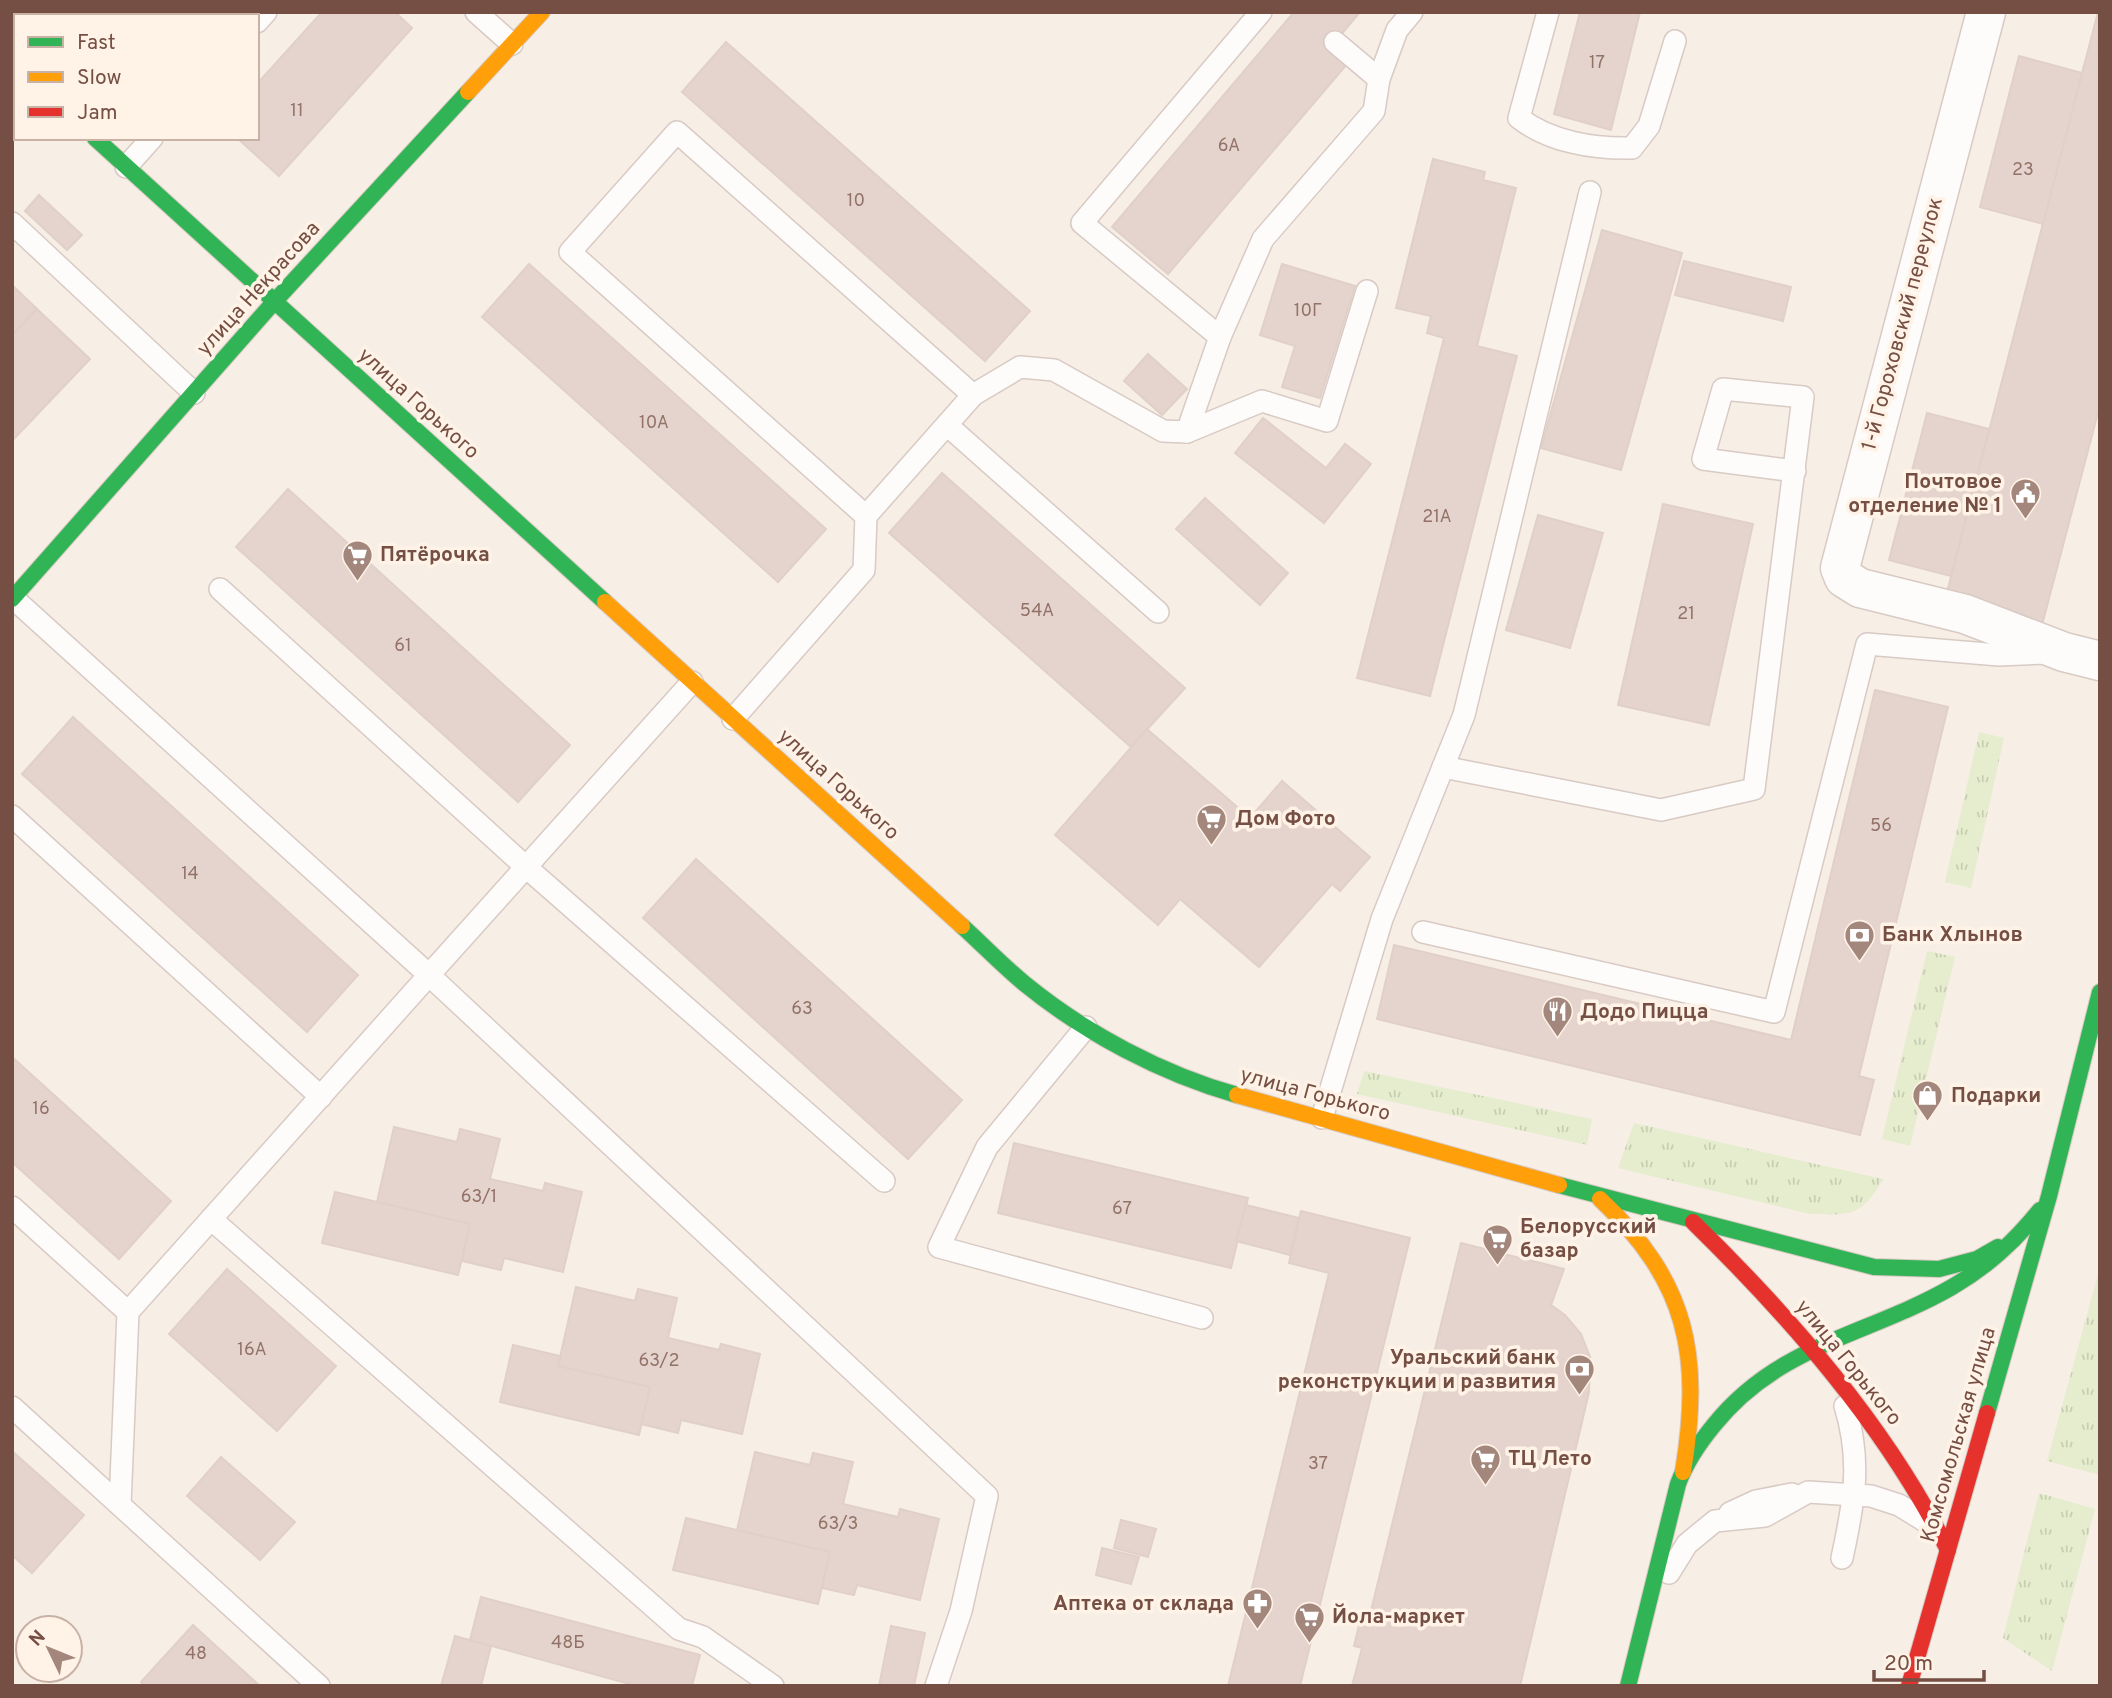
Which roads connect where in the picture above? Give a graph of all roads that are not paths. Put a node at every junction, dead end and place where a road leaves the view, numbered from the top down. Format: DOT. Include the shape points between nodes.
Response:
graph roads {
  1 [pos="477,12"];
  2 [pos="542,12"];
  3 [pos="1261,12"];
  4 [pos="1412,12"];
  5 [pos="1548,12"];
  6 [pos="1986,12"];
  7 [pos="1335,41"];
  8 [pos="1675,41"];
  9 [pos="512,44"];
  10 [pos="1379,79"];
  11 [pos="97,140"];
  12 [pos="150,140"];
  13 [pos="126,167"];
  14 [pos="1590,192"];
  15 [pos="12,223"];
  16 [pos="1367,291"];
  17 [pos="274,302"];
  18 [pos="1220,337"];
  19 [pos="194,393"];
  20 [pos="973,395"];
  21 [pos="947,425"];
  22 [pos="1187,432"];
  23 [pos="1795,471"];
  24 [pos="866,516"];
  25 [pos="220,589"];
  26 [pos="13,598"];
  27 [pos="1157,612"];
  28 [pos="2082,657"];
  29 [pos="692,681"];
  30 [pos="733,719"];
  31 [pos="1443,767"];
  32 [pos="12,816"];
  33 [pos="526,867"];
  34 [pos="1423,932"];
  35 [pos="429,975"];
  36 [pos="2100,992"];
  37 [pos="1086,1027"];
  38 [pos="321,1097"];
  39 [pos="1322,1118"];
  40 [pos="884,1181"];
  41 [pos="1595,1195"];
  42 [pos="2049,1196"];
  43 [pos="12,1207"];
  44 [pos="211,1219"];
  45 [pos="1691,1220"];
  46 [pos="2026,1230"];
  47 [pos="128,1312"];
  48 [pos="1202,1318"];
  49 [pos="1811,1350"];
  50 [pos="1825,1367"];
  51 [pos="12,1408"];
  52 [pos="1683,1472"];
  53 [pos="1856,1493"];
  54 [pos="120,1505"];
  55 [pos="1945,1544"];
  56 [pos="1842,1558"];
  57 [pos="1643,1629"];
  58 [pos="319,1686"];
  59 [pos="773,1686"];
  60 [pos="936,1686"];
  61 [pos="1628,1686"];
  62 [pos="1909,1686"];
  1 -- 9 [label="lane"];
  2 -- 9 [label="street, улица Некрасова"];
  3 -- 18 [label="lane" via="1082,223"];
  4 -- 10 [label="lane" via="1397,30"];
  5 -- 8 [label="lane" via="1520,118 1537,131 1604,149 1632,148 1649,126"];
  6 -- 28 [label="street, 1-й Гороховский переулок" via="1840,568 1844,578 1860,588 1975,617"];
  7 -- 10 [label="lane"];
  9 -- 17 [label="street, улица Некрасова"];
  10 -- 18 [label="lane" via="1374,111 1263,239"];
  11 -- 13 [label="street, улица Горького"];
  12 -- 13 [label="lane"];
  13 -- 17 [label="street, улица Горького"];
  14 -- 31 [label="lane" via="1464,715"];
  15 -- 19 [label="lane"];
  16 -- 22 [label="lane" via="1327,421 1262,401"];
  17 -- 19 [label="street, улица Некрасова"];
  17 -- 29 [label="street, улица Горького"];
  18 -- 22 [label="lane"];
  19 -- 26 [label="street, улица Некрасова"];
  20 -- 21 [label="lane"];
  20 -- 22 [label="lane" via="1020,366 1054,370 1163,431"];
  20 -- 24 [label="lane" via="677,132 570,252"];
  21 -- 24 [label="lane"];
  21 -- 27 [label="lane"];
  23 -- 23 [label="lane" via="1703,459 1723,389 1803,397"];
  23 -- 31 [label="lane" via="1754,789 1661,810"];
  24 -- 30 [label="lane" via="864,570"];
  25 -- 33 [label="lane"];
  26 -- 35 [label="lane"];
  28 -- 34 [label="lane" via="1867,644 1774,1012"];
  29 -- 30 [label="street, улица Горького"];
  29 -- 33 [label="lane"];
  30 -- 37 [label="street, улица Горького" via="1025,984"];
  31 -- 39 [label="lane" via="1382,919"];
  32 -- 38 [label="lane"];
  33 -- 35 [label="lane"];
  33 -- 40 [label="lane"];
  35 -- 38 [label="lane"];
  35 -- 60 [label="lane" via="987,1496 961,1611"];
  36 -- 42 [label="street, Комсомольская улица"];
  37 -- 39 [label="street, улица Горького" via="1181,1076"];
  37 -- 48 [label="lane" via="988,1147 939,1247"];
  38 -- 44 [label="lane"];
  39 -- 41 [label="street, улица Горького"];
  41 -- 45 [label="street, улица Горького"];
  41 -- 52 [label="street, Комсомольская улица" via="1638,1235 1656,1260 1682,1319 1693,1371 1690,1437"];
  42 -- 46 [label="street, Комсомольская улица"];
  42 -- 55 [label="street, Комсомольская улица"];
  43 -- 47 [label="lane"];
  44 -- 47 [label="lane"];
  44 -- 59 [label="lane" via="679,1629 703,1637"];
  45 -- 46 [label="street, улица Горького" via="1874,1267 1939,1269 1977,1259"];
  45 -- 49 [label="street, улица Горького" via="1761,1289"];
  46 -- 49 [label="street, Комсомольская улица" via="1953,1289"];
  47 -- 54 [label="lane"];
  49 -- 50 [label="street, улица Горького"];
  49 -- 52 [label="street, Комсомольская улица" via="1738,1396 1711,1427"];
  50 -- 53 [label="lane" via="1851,1426"];
  50 -- 55 [label="street, улица Горького" via="1892,1453 1926,1504"];
  51 -- 54 [label="lane"];
  52 -- 57 [label="street, Комсомольская улица"];
  53 -- 55 [label="lane" via="1899,1505 1929,1523"];
  53 -- 56 [label="lane"];
  53 -- 57 [label="lane" via="1808,1492 1765,1516 1715,1521 1687,1544 1671,1567"];
  54 -- 58 [label="lane"];
  55 -- 62 [label="street, Комсомольская улица"];
  57 -- 61 [label="street, Комсомольская улица"];
}
